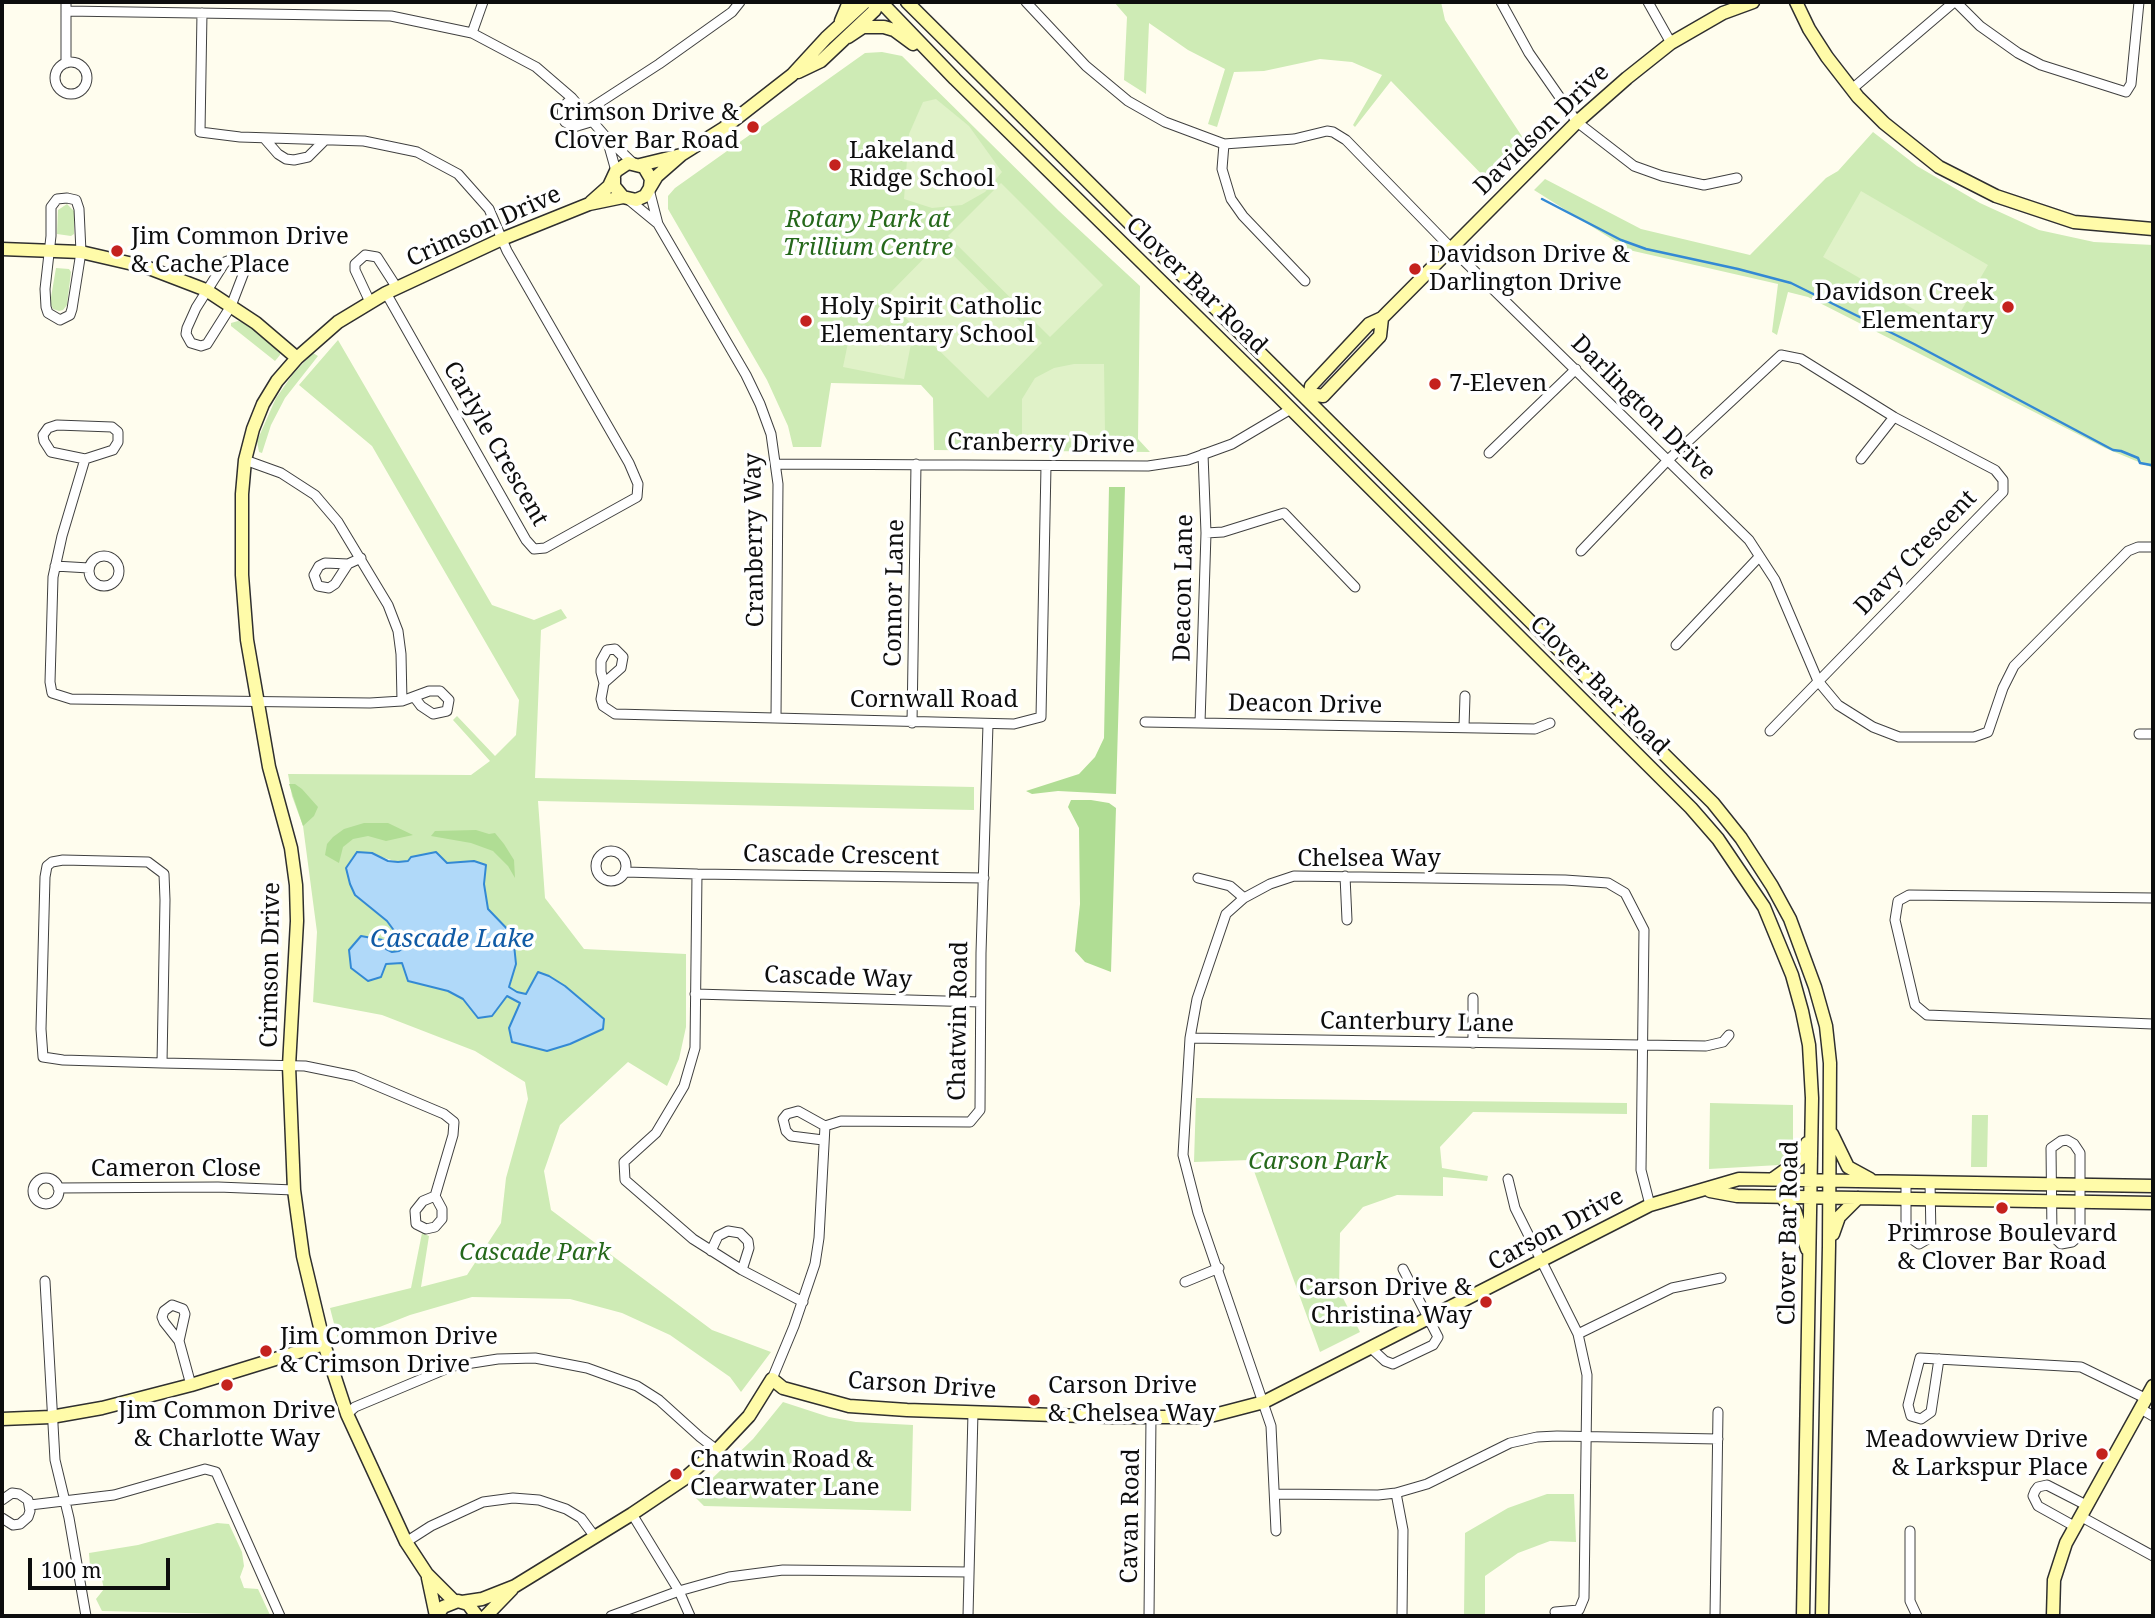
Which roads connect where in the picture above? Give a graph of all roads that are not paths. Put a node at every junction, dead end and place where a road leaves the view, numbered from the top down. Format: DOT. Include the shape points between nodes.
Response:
graph roads {
  1 [pos="483,2"];
  2 [pos="740,2"];
  3 [pos="849,2"];
  4 [pos="864,2"];
  5 [pos="874,2"];
  6 [pos="880,2"];
  7 [pos="907,2"];
  8 [pos="1026,2"];
  9 [pos="1501,2"];
  10 [pos="1648,2"];
  11 [pos="1753,2"];
  12 [pos="1796,2"];
  13 [pos="1955,2"];
  14 [pos="2139,2"];
  15 [pos="66,6"];
  16 [pos="202,13"];
  17 [pos="839,24"];
  18 [pos="472,33"];
  19 [pos="848,37"];
  20 [pos="1671,43"];
  21 [pos="66,63"];
  22 [pos="792,75"];
  23 [pos="955,79"];
  24 [pos="1852,89"];
  25 [pos="572,98"];
  26 [pos="585,112"];
  27 [pos="594,121"];
  28 [pos="1577,122"];
  29 [pos="606,137"];
  30 [pos="264,138"];
  31 [pos="326,140"];
  32 [pos="1224,144"];
  33 [pos="681,155"];
  34 [pos="637,164"];
  35 [pos="615,175"];
  36 [pos="1737,178"];
  37 [pos="650,188"];
  38 [pos="626,198"];
  39 [pos="589,204"];
  40 [pos="658,224"];
  41 [pos="2153,229"];
  42 [pos="502,239"];
  43 [pos="1452,248"];
  44 [pos="2,249"];
  45 [pos="49,250"];
  46 [pos="81,252"];
  47 [pos="1305,281"];
  48 [pos="206,290"];
  49 [pos="391,291"];
  50 [pos="370,302"];
  51 [pos="231,306"];
  52 [pos="297,358"];
  53 [pos="1576,369"];
  54 [pos="1307,396"];
  55 [pos="1291,409"];
  56 [pos="1894,416"];
  57 [pos="1489,453"];
  58 [pos="1203,454"];
  59 [pos="85,458"];
  60 [pos="1861,459"];
  61 [pos="245,460"];
  62 [pos="1668,460"];
  63 [pos="777,464"];
  64 [pos="916,464"];
  65 [pos="1046,466"];
  66 [pos="1206,533"];
  67 [pos="2153,547"];
  68 [pos="1581,551"];
  69 [pos="1759,557"];
  70 [pos="361,558"];
  71 [pos="348,564"];
  72 [pos="55,565"];
  73 [pos="89,568"];
  74 [pos="1355,587"];
  75 [pos="1676,645"];
  76 [pos="1818,681"];
  77 [pos="604,682"];
  78 [pos="1465,696"];
  79 [pos="415,698"];
  80 [pos="402,701"];
  81 [pos="257,702"];
  82 [pos="776,716"];
  83 [pos="1145,722"];
  84 [pos="912,723"];
  85 [pos="1200,723"];
  86 [pos="1550,723"];
  87 [pos="988,724"];
  88 [pos="1464,727"];
  89 [pos="1770,731"];
  90 [pos="2139,734"];
  91 [pos="2153,734"];
  92 [pos="625,872"];
  93 [pos="698,874"];
  94 [pos="1345,876"];
  95 [pos="984,878"];
  96 [pos="1198,878"];
  97 [pos="1244,898"];
  98 [pos="2153,898"];
  99 [pos="1347,920"];
  100 [pos="695,994"];
  101 [pos="1473,998"];
  102 [pos="980,1002"];
  103 [pos="2153,1024"];
  104 [pos="1729,1035"];
  105 [pos="1190,1038"];
  106 [pos="1473,1043"];
  107 [pos="1643,1045"];
  108 [pos="162,1063"];
  109 [pos="289,1066"];
  110 [pos="1812,1125"];
  111 [pos="825,1126"];
  112 [pos="1830,1128"];
  113 [pos="823,1140"];
  114 [pos="1774,1178"];
  115 [pos="1508,1179"];
  116 [pos="1811,1179"];
  117 [pos="1829,1180"];
  118 [pos="1874,1181"];
  119 [pos="1930,1181"];
  120 [pos="1906,1182"];
  121 [pos="2053,1184"];
  122 [pos="2078,1185"];
  123 [pos="2153,1186"];
  124 [pos="58,1188"];
  125 [pos="294,1190"];
  126 [pos="1706,1191"];
  127 [pos="1779,1195"];
  128 [pos="435,1196"];
  129 [pos="1811,1196"];
  130 [pos="1829,1197"];
  131 [pos="1858,1198"];
  132 [pos="1907,1199"];
  133 [pos="1929,1200"];
  134 [pos="2079,1201"];
  135 [pos="2053,1202"];
  136 [pos="2153,1203"];
  137 [pos="1650,1205"];
  138 [pos="1829,1246"];
  139 [pos="711,1251"];
  140 [pos="1810,1260"];
  141 [pos="1541,1262"];
  142 [pos="1219,1268"];
  143 [pos="1403,1269"];
  144 [pos="741,1270"];
  145 [pos="1721,1279"];
  146 [pos="45,1281"];
  147 [pos="1185,1282"];
  148 [pos="803,1302"];
  149 [pos="1430,1319"];
  150 [pos="1578,1334"];
  151 [pos="179,1341"];
  152 [pos="324,1344"];
  153 [pos="1371,1349"];
  154 [pos="1939,1359"];
  155 [pos="772,1380"];
  156 [pos="191,1385"];
  157 [pos="2153,1386"];
  158 [pos="1264,1402"];
  159 [pos="2144,1404"];
  160 [pos="973,1412"];
  161 [pos="1718,1412"];
  162 [pos="347,1413"];
  163 [pos="2153,1416"];
  164 [pos="51,1417"];
  165 [pos="1151,1417"];
  166 [pos="2,1419"];
  167 [pos="1587,1436"];
  168 [pos="1718,1439"];
  169 [pos="717,1450"];
  170 [pos="1396,1493"];
  171 [pos="1275,1494"];
  172 [pos="2,1500"];
  173 [pos="63,1501"];
  174 [pos="30,1505"];
  175 [pos="632,1514"];
  176 [pos="2080,1516"];
  177 [pos="2,1518"];
  178 [pos="1276,1531"];
  179 [pos="1910,1531"];
  180 [pos="595,1537"];
  181 [pos="407,1542"];
  182 [pos="2153,1556"];
  183 [pos="969,1572"];
  184 [pos="427,1574"];
  185 [pos="515,1586"];
  186 [pos="679,1591"];
  187 [pos="458,1602"];
  188 [pos="1555,1612"];
  189 [pos="86,1616"];
  190 [pos="280,1616"];
  191 [pos="437,1616"];
  192 [pos="477,1616"];
  193 [pos="486,1616"];
  194 [pos="611,1616"];
  195 [pos="690,1616"];
  196 [pos="968,1616"];
  197 [pos="1149,1616"];
  198 [pos="1402,1616"];
  199 [pos="1714,1616"];
  200 [pos="1803,1616"];
  201 [pos="1822,1616"];
  202 [pos="1917,1616"];
  203 [pos="2053,1616"];
  1 -- 18 [label="street"];
  2 -- 26 [label="street" via="670,57"];
  3 -- 17 [label="street"];
  4 -- 17 [label="street"];
  5 -- 19 [label="street" via="875,10"];
  6 -- 23 [label="street, Clover Bar Road"];
  7 -- 54 [label="street, Clover Bar Road"];
  8 -- 32 [label="street, Darlington Drive" via="1086,66 1128,101 1165,122"];
  9 -- 28 [label="street" via="1529,53"];
  10 -- 20 [label="street"];
  11 -- 20 [label="street, Davidson Drive" via="1723,13"];
  12 -- 24 [label="street" via="1827,57"];
  13 -- 14 [label="street" via="2018,52 2063,74 2126,92 2131,84"];
  13 -- 24 [label="street"];
  15 -- 16 [label="street"];
  15 -- 21 [label="street"];
  16 -- 18 [label="street" via="391,16"];
  16 -- 30 [label="street" via="200,132"];
  17 -- 22 [label="street"];
  18 -- 25 [label="street" via="536,67"];
  19 -- 22 [label="street" via="821,61"];
  19 -- 23 [label="street" via="863,27 894,30"];
  20 -- 28 [label="street, Davidson Drive"];
  22 -- 33 [label="street"];
  23 -- 55 [label="street, Clover Bar Road"];
  24 -- 41 [label="street" via="1884,123 1939,167 1996,196 2074,222"];
  25 -- 26 [label="street"];
  25 -- 27 [label="street" via="563,107 565,122 574,127"];
  26 -- 27 [label="street"];
  27 -- 29 [label="street"];
  28 -- 36 [label="street" via="1634,166 1704,185"];
  28 -- 43 [label="street, Davidson Drive"];
  29 -- 34 [label="street"];
  29 -- 35 [label="street"];
  30 -- 31 [label="street"];
  30 -- 31 [label="street" via="278,154 294,160 308,157"];
  31 -- 42 [label="street" via="364,141 417,152 458,174 489,209"];
  32 -- 43 [label="street, Darlington Drive" via="1333,132"];
  32 -- 47 [label="street" via="1222,169 1231,199"];
  33 -- 34 [label="street"];
  33 -- 37 [label="street"];
  34 -- 35 [label="street" via="625,165"];
  34 -- 37 [label="street" via="648,172"];
  35 -- 38 [label="street" via="614,186"];
  35 -- 39 [label="street, Crimson Drive"];
  37 -- 38 [label="street" via="641,198"];
  37 -- 40 [label="street, Cranberry Way"];
  38 -- 39 [label="street, Crimson Drive"];
  38 -- 40 [label="street, Cranberry Way"];
  39 -- 42 [label="street, Crimson Drive"];
  40 -- 63 [label="street, Cranberry Way" via="751,385 771,434"];
  42 -- 49 [label="street, Crimson Drive"];
  42 -- 49 [label="street, Carlyle Crescent" via="639,484 637,497 545,548 534,549 526,540"];
  43 -- 53 [label="street, Darlington Drive"];
  43 -- 54 [label="street, Davidson Drive" via="1382,318 1380,336 1322,396"];
  44 -- 45 [label="street"];
  45 -- 46 [label="street"];
  45 -- 46 [label="street" via="51,207 57,199 67,198 76,200 79,209"];
  45 -- 46 [label="street" via="46,307 60,320 72,309"];
  46 -- 48 [label="street" via="132,263"];
  48 -- 51 [label="street"];
  48 -- 51 [label="street" via="225,262 241,260 246,273"];
  48 -- 51 [label="street" via="187,328 191,344 207,344"];
  49 -- 50 [label="street, Crimson Drive"];
  49 -- 50 [label="street, Crimson Drive" via="377,257 365,255 355,270"];
  50 -- 52 [label="street, Crimson Drive" via="338,321"];
  51 -- 52 [label="street"];
  52 -- 61 [label="street, Crimson Drive" via="263,404"];
  53 -- 57 [label="street"];
  53 -- 62 [label="street, Darlington Drive"];
  54 -- 55 [label="street"];
  54 -- 112 [label="street, Clover Bar Road" via="1713,803 1741,838 1790,919 1815,987 1830,1063"];
  55 -- 58 [label="street, Cranberry Drive" via="1232,444"];
  55 -- 110 [label="street, Clover Bar Road" via="1718,839 1764,907 1792,975 1809,1045"];
  56 -- 60 [label="street"];
  56 -- 62 [label="street, Davy Crescent" via="1801,359 1781,355"];
  56 -- 76 [label="street, Davy Crescent" via="1995,470 2003,480 2003,492"];
  58 -- 65 [label="street, Cranberry Drive" via="1148,466"];
  58 -- 66 [label="street, Deacon Lane"];
  59 -- 59 [label="street" via="113,450 118,432 96,425 57,425 43,435 51,452"];
  59 -- 72 [label="street"];
  61 -- 70 [label="street" via="281,473 315,495"];
  61 -- 81 [label="street, Crimson Drive" via="242,575"];
  62 -- 68 [label="street"];
  62 -- 69 [label="street, Darlington Drive" via="1749,540"];
  63 -- 64 [label="street, Cranberry Drive"];
  63 -- 82 [label="street, Cranberry Way"];
  64 -- 65 [label="street, Cranberry Drive"];
  64 -- 84 [label="street, Connor Lane"];
  65 -- 87 [label="street, Cornwall Road" via="1041,717"];
  66 -- 74 [label="street" via="1284,513"];
  66 -- 85 [label="street, Deacon Lane"];
  67 -- 76 [label="street, Darlington Drive" via="2129,551 2014,666 1988,732 1974,737 1899,737 1838,705"];
  69 -- 75 [label="street"];
  69 -- 76 [label="street, Darlington Drive" via="1774,580"];
  70 -- 71 [label="street"];
  70 -- 80 [label="street" via="398,631"];
  72 -- 73 [label="street"];
  72 -- 81 [label="street" via="52,693 71,699"];
  76 -- 89 [label="street"];
  77 -- 82 [label="street, Cornwall Road" via="603,706 615,714"];
  78 -- 88 [label="street"];
  79 -- 80 [label="street"];
  80 -- 81 [label="street"];
  81 -- 109 [label="street, Crimson Drive" via="296,885"];
  82 -- 84 [label="street, Cornwall Road"];
  83 -- 85 [label="street, Deacon Drive"];
  84 -- 87 [label="street, Cornwall Road"];
  85 -- 88 [label="street, Deacon Drive"];
  86 -- 88 [label="street, Deacon Drive" via="1535,729"];
  87 -- 95 [label="street, Chatwin Road"];
  90 -- 91 [label="street"];
  92 -- 93 [label="street, Cascade Crescent"];
  93 -- 95 [label="street, Cascade Crescent"];
  93 -- 100 [label="street"];
  94 -- 97 [label="street, Chelsea Way" via="1294,876"];
  94 -- 99 [label="street"];
  94 -- 107 [label="street, Chelsea Way" via="1608,883 1625,893 1644,930"];
  95 -- 102 [label="street, Chatwin Road"];
  96 -- 97 [label="street" via="1230,886"];
  97 -- 105 [label="street, Chelsea Way" via="1226,914 1197,999"];
  98 -- 103 [label="street" via="1909,895 1898,901 1895,920 1915,1005 1927,1015"];
  100 -- 102 [label="street, Cascade Way"];
  100 -- 139 [label="street" via="695,1048 684,1086 656,1133 624,1162 625,1180"];
  101 -- 106 [label="street"];
  102 -- 111 [label="street, Chatwin Road" via="980,1111 970,1122 841,1121"];
  104 -- 107 [label="street, Canterbury Lane" via="1723,1042 1706,1046"];
  105 -- 106 [label="street, Canterbury Lane"];
  105 -- 142 [label="street, Chelsea Way" via="1183,1155"];
  106 -- 107 [label="street, Canterbury Lane"];
  107 -- 137 [label="street, Chelsea Way" via="1641,1170"];
  108 -- 108 [label="street" via="43,1057 45,877 52,862 148,862 164,874"];
  108 -- 109 [label="street"];
  109 -- 125 [label="street, Crimson Drive"];
  109 -- 128 [label="street" via="354,1076 454,1122"];
  110 -- 114 [label="street" via="1803,1157"];
  110 -- 116 [label="street, Clover Bar Road"];
  111 -- 113 [label="street"];
  111 -- 113 [label="street" via="798,1111 783,1119 791,1136"];
  112 -- 117 [label="street, Clover Bar Road"];
  112 -- 118 [label="street" via="1848,1167"];
  113 -- 148 [label="street" via="819,1238"];
  114 -- 116 [label="street, Carson Drive"];
  114 -- 126 [label="street, Carson Drive" via="1739,1179"];
  115 -- 141 [label="street" via="1515,1208"];
  116 -- 117 [label="street, Carson Drive"];
  116 -- 129 [label="street, Clover Bar Road"];
  117 -- 118 [label="street, Carson Drive"];
  117 -- 130 [label="street, Clover Bar Road"];
  118 -- 120 [label="street, Carson Drive"];
  119 -- 120 [label="street, Carson Drive"];
  119 -- 121 [label="street, Carson Drive"];
  119 -- 133 [label="street"];
  120 -- 132 [label="street"];
  121 -- 122 [label="street, Carson Drive"];
  121 -- 122 [label="street" via="2051,1148 2067,1140 2080,1153"];
  121 -- 135 [label="street"];
  122 -- 123 [label="street, Carson Drive"];
  122 -- 134 [label="street"];
  124 -- 125 [label="street, Cameron Close"];
  125 -- 152 [label="street, Crimson Drive" via="303,1256"];
  126 -- 127 [label="street, Carson Drive"];
  126 -- 137 [label="street, Carson Drive"];
  127 -- 129 [label="street, Carson Drive"];
  127 -- 140 [label="street" via="1795,1211"];
  129 -- 130 [label="street, Carson Drive"];
  129 -- 140 [label="street, Clover Bar Road"];
  130 -- 131 [label="street, Carson Drive"];
  130 -- 138 [label="street, Clover Bar Road"];
  131 -- 132 [label="street, Carson Drive"];
  131 -- 138 [label="street" via="1839,1217"];
  132 -- 133 [label="street, Carson Drive"];
  132 -- 133 [label="street" via="1906,1235 1919,1244 1931,1237"];
  133 -- 135 [label="street, Carson Drive"];
  134 -- 135 [label="street, Carson Drive"];
  134 -- 135 [label="street" via="2080,1235 2061,1244 2052,1235"];
  134 -- 136 [label="street, Carson Drive"];
  137 -- 141 [label="street, Carson Drive"];
  138 -- 201 [label="street, Clover Bar Road"];
  139 -- 144 [label="street"];
  139 -- 144 [label="street" via="718,1236 728,1231 740,1233 749,1248"];
  140 -- 200 [label="street, Clover Bar Road"];
  141 -- 149 [label="street, Carson Drive"];
  141 -- 150 [label="street"];
  142 -- 147 [label="street"];
  142 -- 158 [label="street, Chelsea Way"];
  143 -- 149 [label="street"];
  144 -- 148 [label="street"];
  145 -- 150 [label="street" via="1672,1288"];
  146 -- 164 [label="street"];
  148 -- 155 [label="street"];
  149 -- 153 [label="street, Carson Drive"];
  149 -- 153 [label="street" via="1436,1341 1396,1363 1389,1364"];
  150 -- 167 [label="street" via="1588,1391"];
  151 -- 156 [label="street"];
  152 -- 156 [label="street"];
  152 -- 162 [label="street, Crimson Drive"];
  153 -- 158 [label="street, Carson Drive"];
  154 -- 154 [label="street" via="1920,1358 1908,1405 1911,1416 1921,1419 1931,1412"];
  154 -- 159 [label="street" via="2081,1367"];
  155 -- 160 [label="street, Carson Drive" via="783,1388 849,1406"];
  155 -- 169 [label="street" via="749,1416"];
  156 -- 164 [label="street"];
  157 -- 159 [label="street"];
  158 -- 165 [label="street, Carson Drive" via="1214,1415"];
  158 -- 171 [label="street, Chelsea Way" via="1272,1426"];
  159 -- 163 [label="street"];
  159 -- 176 [label="street"];
  160 -- 165 [label="street, Carson Drive"];
  160 -- 183 [label="street"];
  161 -- 168 [label="street"];
  162 -- 169 [label="street" via="453,1366 535,1358 587,1368 637,1387"];
  162 -- 181 [label="street, Crimson Drive"];
  164 -- 166 [label="street"];
  164 -- 173 [label="street"];
  165 -- 197 [label="street, Cavan Road"];
  167 -- 168 [label="street"];
  167 -- 170 [label="street" via="1517,1441 1427,1484"];
  167 -- 188 [label="street" via="1583,1604 1575,1611"];
  168 -- 199 [label="street"];
  169 -- 175 [label="street"];
  170 -- 171 [label="street"];
  170 -- 198 [label="street" via="1403,1530"];
  171 -- 178 [label="street, Chelsea Way"];
  172 -- 174 [label="street" via="19,1494"];
  173 -- 174 [label="street"];
  173 -- 189 [label="street"];
  173 -- 190 [label="street" via="114,1495 205,1469 216,1472"];
  174 -- 177 [label="street" via="28,1517 20,1524"];
  175 -- 180 [label="street"];
  175 -- 186 [label="street"];
  176 -- 176 [label="street" via="2047,1485 2035,1491 2038,1506"];
  176 -- 182 [label="street"];
  176 -- 203 [label="street" via="2060,1557"];
  179 -- 202 [label="street" via="1910,1601"];
  180 -- 181 [label="street" via="581,1518 566,1509 513,1498 483,1502"];
  180 -- 185 [label="street"];
  181 -- 184 [label="street, Crimson Drive"];
  183 -- 186 [label="street" via="783,1570 729,1577"];
  183 -- 196 [label="street"];
  184 -- 187 [label="street, Crimson Drive"];
  184 -- 191 [label="street, Crimson Drive"];
  185 -- 187 [label="street" via="482,1599"];
  185 -- 193 [label="street"];
  186 -- 194 [label="street"];
  186 -- 195 [label="street"];
  187 -- 191 [label="street" via="443,1607"];
  187 -- 192 [label="street, Crimson Drive" via="473,1608"];
}
